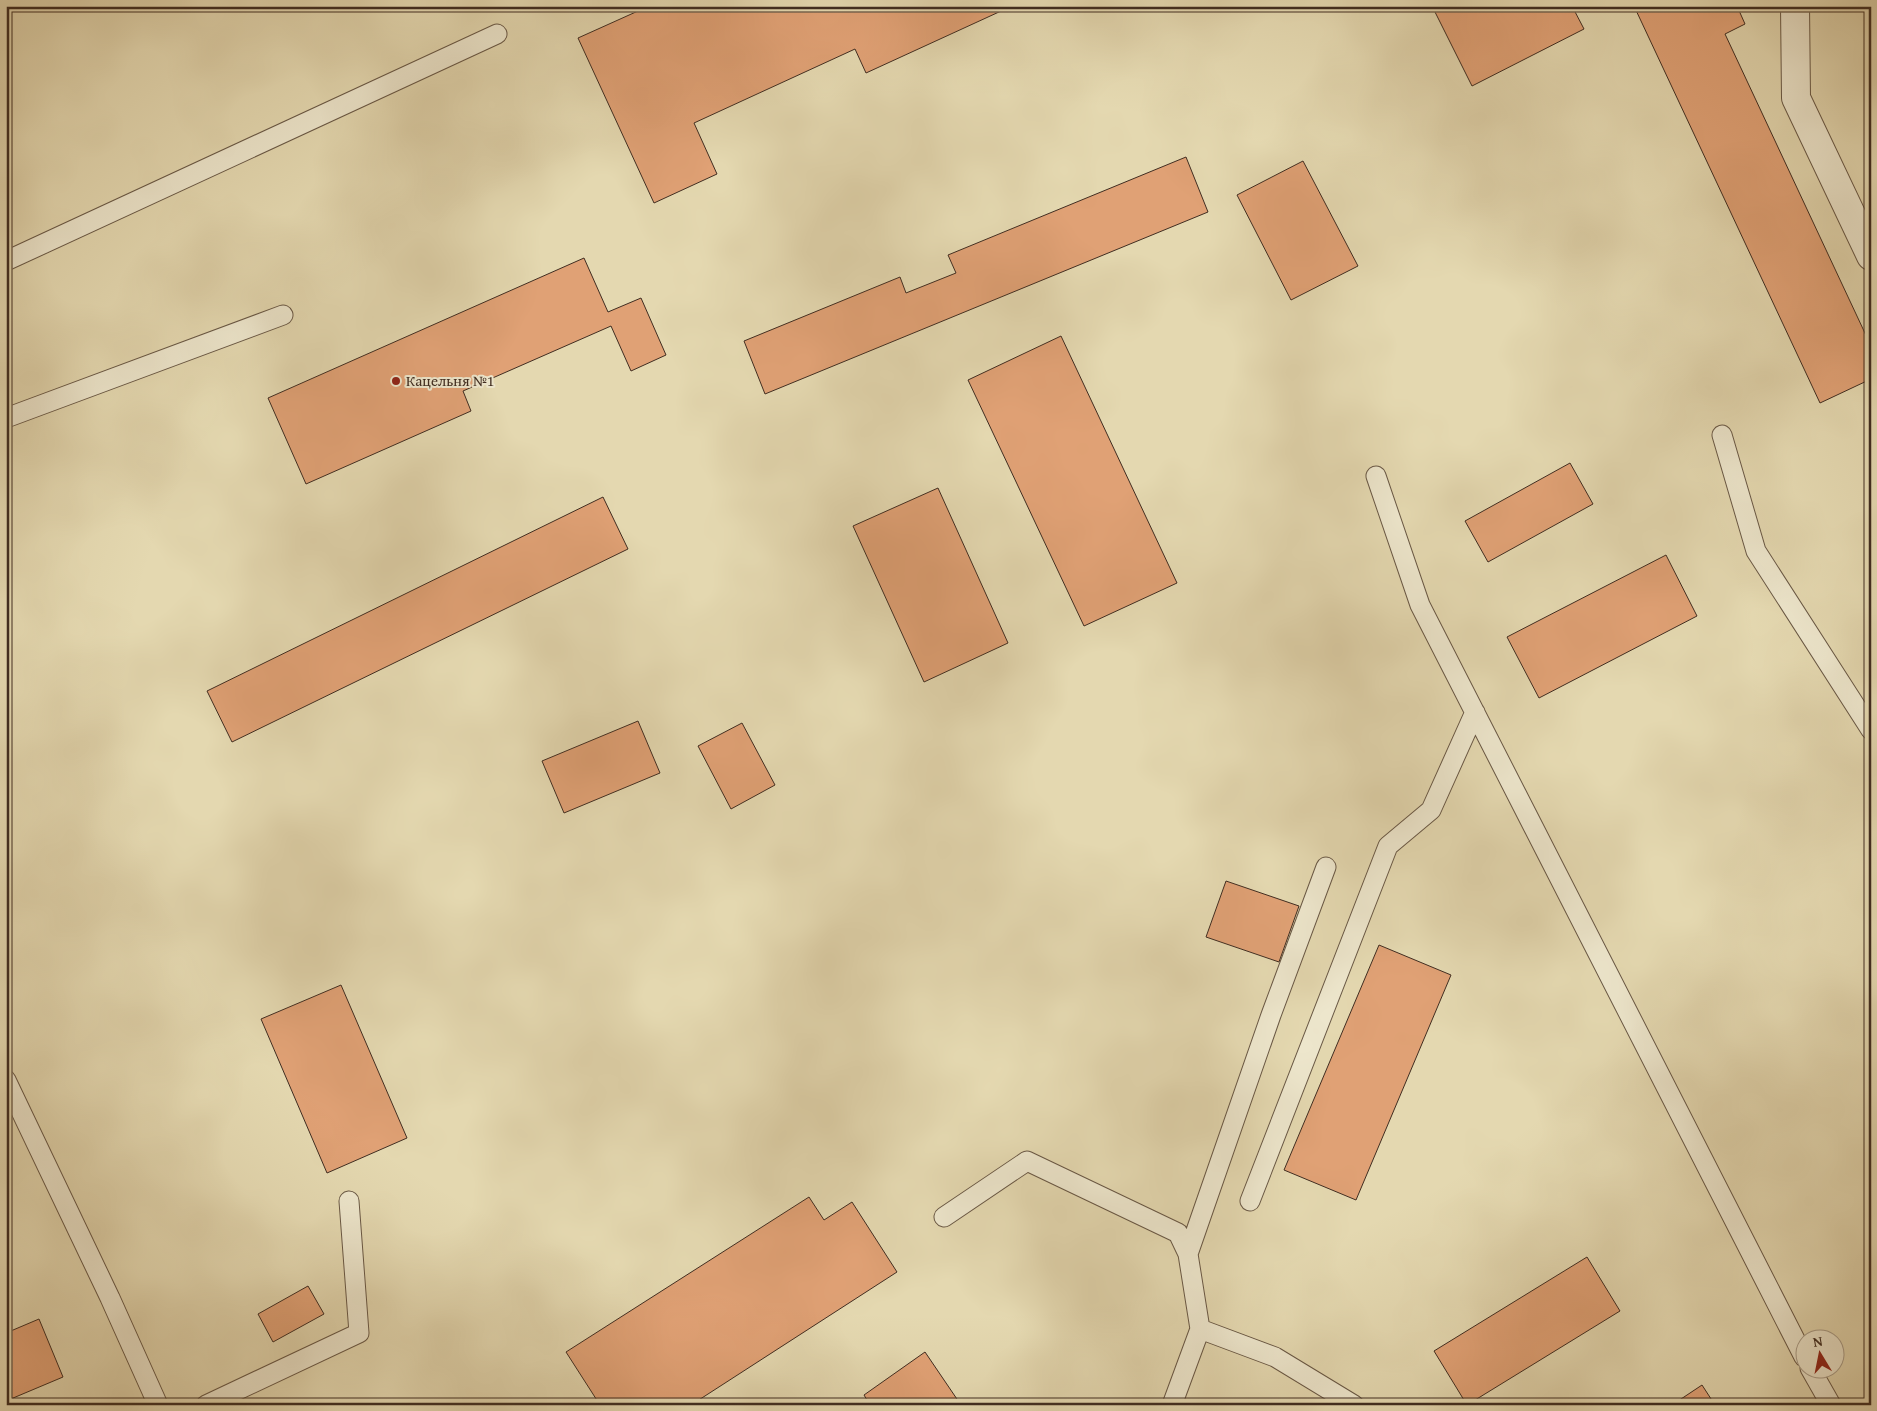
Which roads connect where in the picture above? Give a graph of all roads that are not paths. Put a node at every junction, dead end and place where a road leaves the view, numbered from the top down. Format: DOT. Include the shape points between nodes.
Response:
graph roads {
  1 [pos="1795,6"];
  2 [pos="497,34"];
  3 [pos="1871,256"];
  4 [pos="6,261"];
  5 [pos="283,315"];
  6 [pos="6,418"];
  7 [pos="1722,435"];
  8 [pos="1376,476"];
  9 [pos="1475,712"];
  10 [pos="1871,730"];
  11 [pos="1326,867"];
  12 [pos="6,1080"];
  13 [pos="349,1201"];
  14 [pos="1250,1201"];
  15 [pos="944,1217"];
  16 [pos="1188,1254"];
  17 [pos="1200,1329"];
  18 [pos="1794,1337"];
  19 [pos="1816,1378"];
  20 [pos="158,1405"];
  21 [pos="206,1405"];
  22 [pos="1172,1405"];
  23 [pos="1354,1405"];
  24 [pos="1831,1405"];
  1 -- 3 [label="street" via="1796,98"];
  2 -- 4 [label="lane"];
  5 -- 6 [label="lane"];
  7 -- 10 [label="lane" via="1756,550"];
  8 -- 9 [label="lane" via="1420,606"];
  9 -- 14 [label="lane" via="1431,810 1388,846"];
  9 -- 18 [label="lane"];
  11 -- 16 [label="lane"];
  12 -- 20 [label="lane"];
  13 -- 21 [label="lane" via="359,1332"];
  15 -- 16 [label="lane" via="1027,1161 1178,1233"];
  16 -- 17 [label="lane"];
  17 -- 22 [label="lane"];
  17 -- 23 [label="lane" via="1276,1357"];
  19 -- 24 [label="lane"];
}
